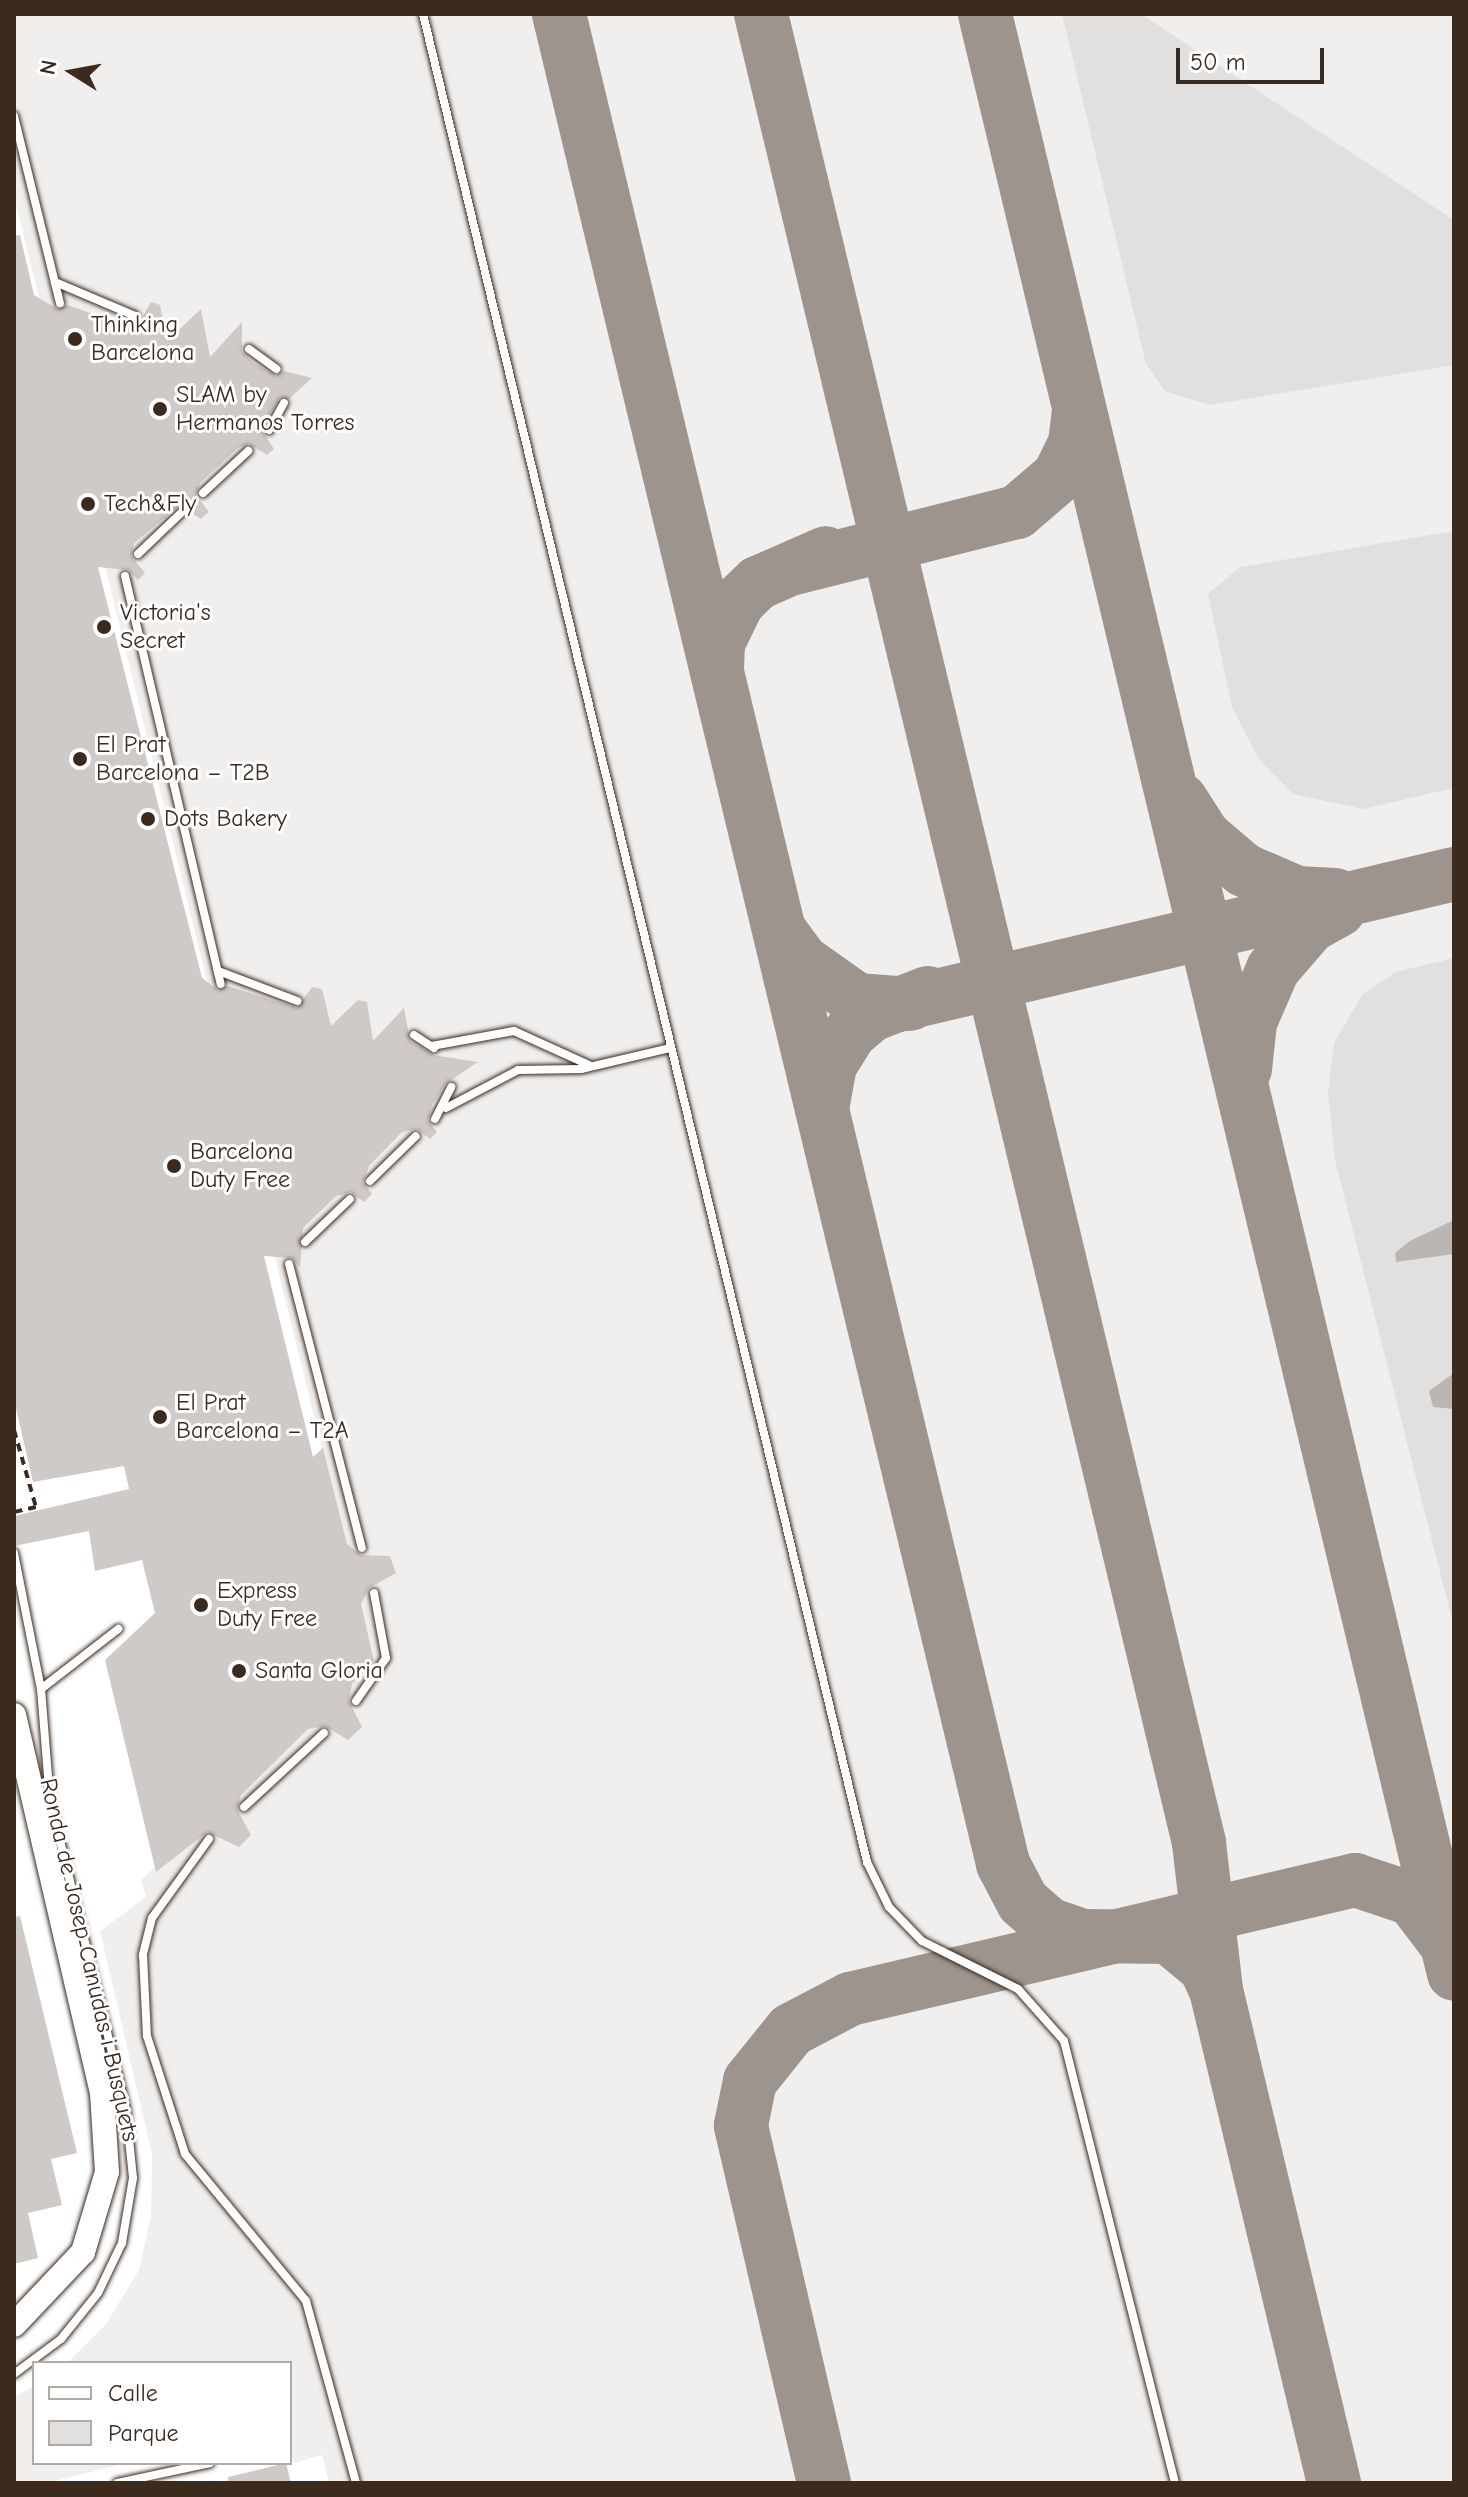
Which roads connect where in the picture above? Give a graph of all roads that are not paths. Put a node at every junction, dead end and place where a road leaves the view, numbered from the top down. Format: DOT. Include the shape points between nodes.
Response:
graph roads {
  1 [pos="423,14"];
  2 [pos="14,116"];
  3 [pos="55,281"];
  4 [pos="60,303"];
  5 [pos="135,316"];
  6 [pos="249,349"];
  7 [pos="277,369"];
  8 [pos="284,403"];
  9 [pos="269,430"];
  10 [pos="248,451"];
  11 [pos="203,493"];
  12 [pos="182,512"];
  13 [pos="138,554"];
  14 [pos="128,577"];
  15 [pos="218,971"];
  16 [pos="221,984"];
  17 [pos="297,1001"];
  18 [pos="414,1035"];
  19 [pos="670,1048"];
  20 [pos="598,1065"];
  21 [pos="451,1087"];
  22 [pos="446,1108"];
  23 [pos="435,1119"];
  24 [pos="416,1136"];
  25 [pos="370,1181"];
  26 [pos="350,1199"];
  27 [pos="305,1242"];
  28 [pos="291,1268"];
  29 [pos="362,1548"];
  30 [pos="14,1553"];
  31 [pos="374,1593"];
  32 [pos="118,1629"];
  33 [pos="41,1689"];
  34 [pos="356,1701"];
  35 [pos="14,1715"];
  36 [pos="324,1733"];
  37 [pos="244,1807"];
  38 [pos="209,1839"];
  39 [pos="14,2325"];
  40 [pos="14,2374"];
  41 [pos="201,2465"];
  42 [pos="117,2483"];
  43 [pos="356,2483"];
  44 [pos="1175,2483"];
  1 -- 19 [label="lane"];
  2 -- 3 [label="lane"];
  3 -- 4 [label="lane"];
  3 -- 5 [label="lane"];
  6 -- 7 [label="lane"];
  8 -- 9 [label="lane"];
  10 -- 11 [label="lane"];
  12 -- 13 [label="lane"];
  14 -- 15 [label="lane"];
  15 -- 16 [label="lane"];
  15 -- 17 [label="lane"];
  18 -- 20 [label="lane" via="434,1048 514,1031"];
  19 -- 20 [label="lane"];
  19 -- 44 [label="lane" via="867,1862 889,1907 922,1941 1018,1989 1068,2050"];
  20 -- 22 [label="lane" via="518,1070"];
  21 -- 22 [label="lane"];
  22 -- 23 [label="lane"];
  24 -- 25 [label="lane"];
  26 -- 27 [label="lane"];
  28 -- 29 [label="lane"];
  30 -- 33 [label="lane, Ronda de Josep Canudas i Busquets"];
  31 -- 34 [label="lane" via="386,1658"];
  32 -- 33 [label="lane"];
  33 -- 40 [label="lane, Ronda de Josep Canudas i Busquets" via="50,1800 126,2110 133,2178 122,2243 98,2293 61,2339"];
  35 -- 39 [label="main road, Ronda de Josep Canudas i Busquets" via="106,2135 101,2210 83,2252"];
  36 -- 37 [label="lane"];
  38 -- 43 [label="lane" via="152,1918 143,1955 147,2036 185,2154 306,2301"];
  41 -- 42 [label="lane"];
}
